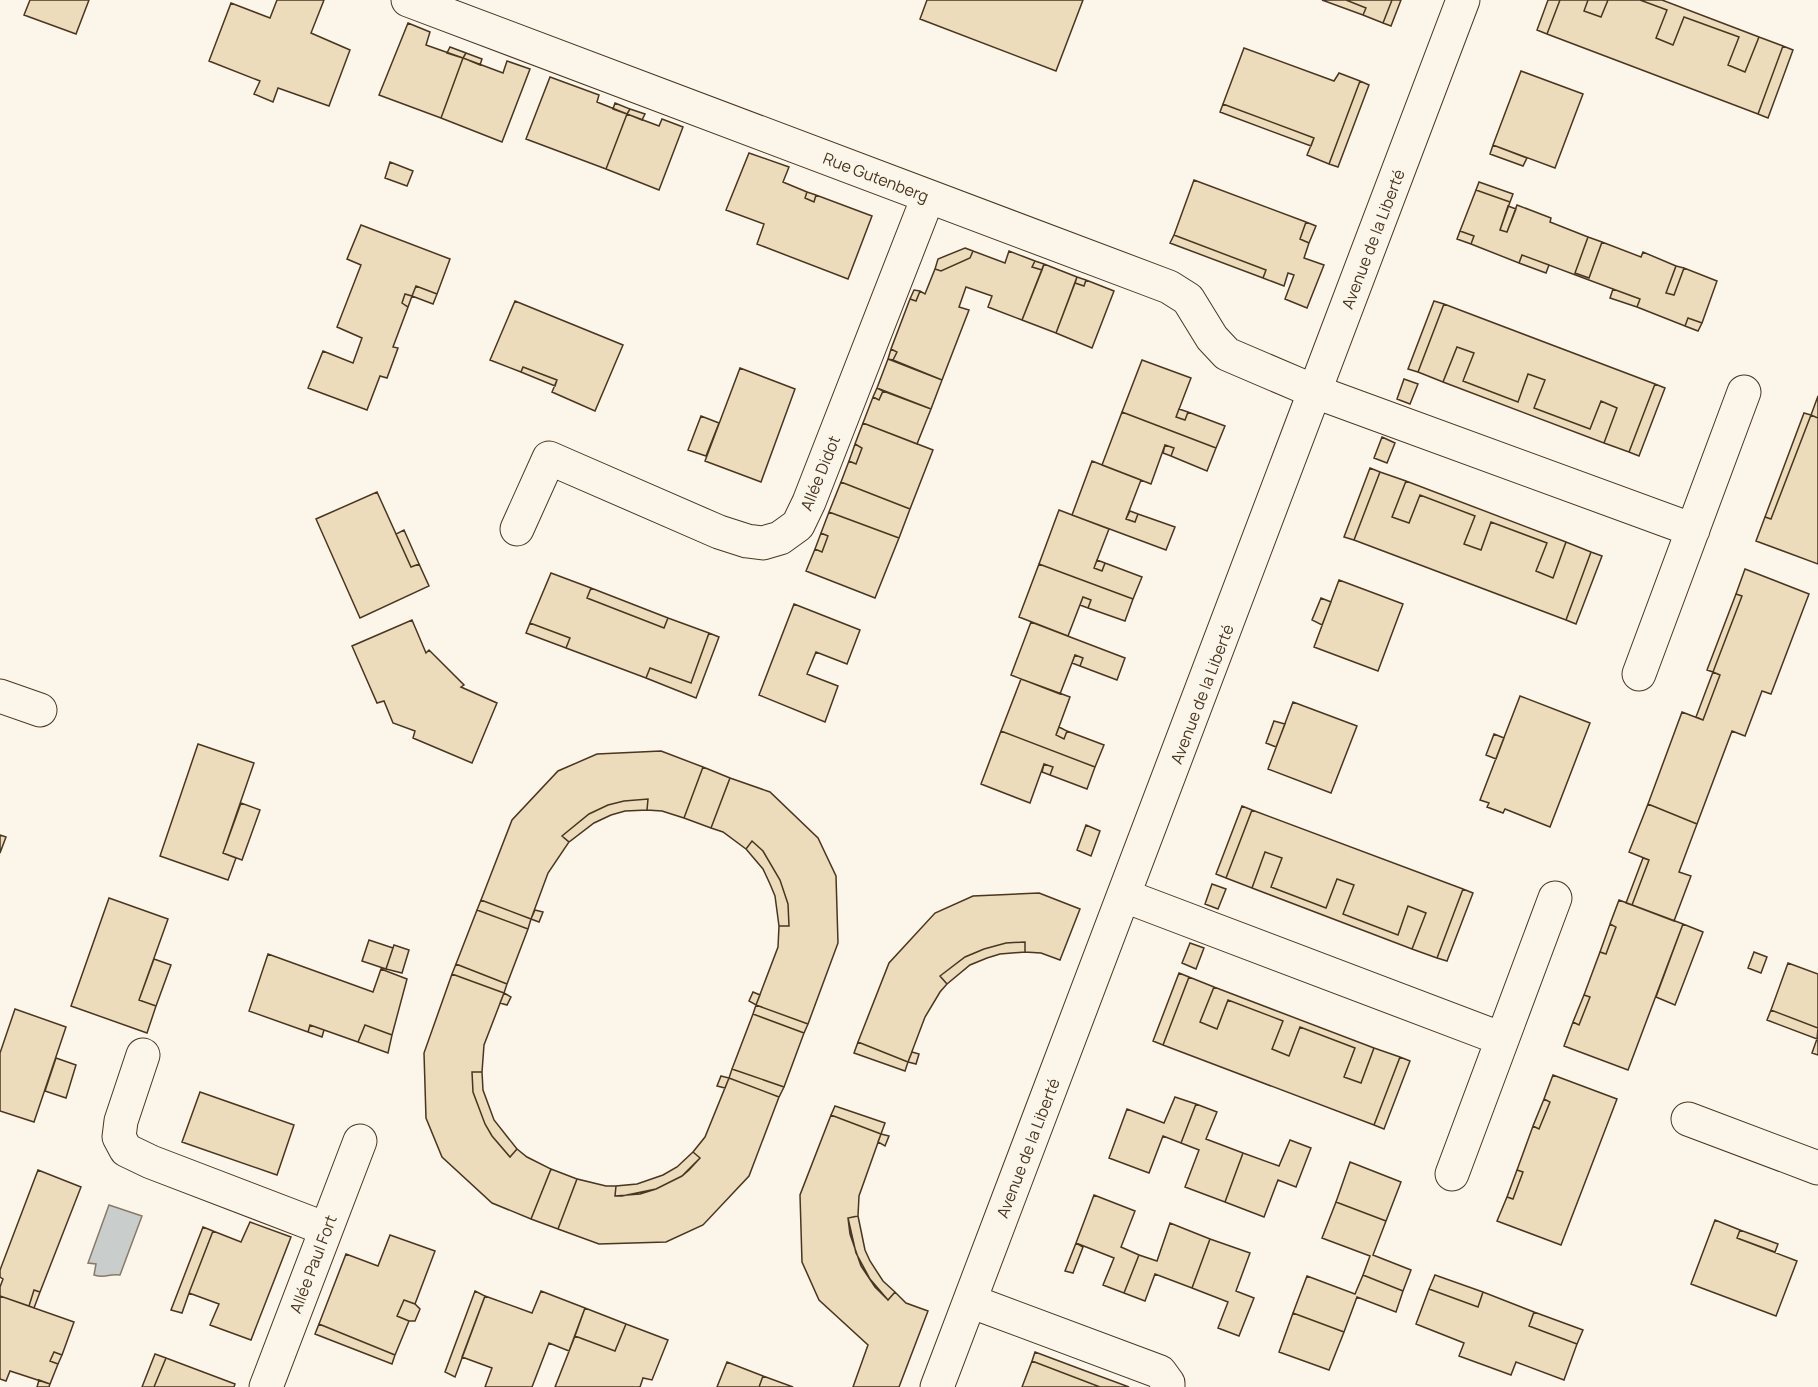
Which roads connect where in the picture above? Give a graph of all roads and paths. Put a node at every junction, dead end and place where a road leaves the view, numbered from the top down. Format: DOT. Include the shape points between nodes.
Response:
graph roads {
  1 [pos="408,0"];
  2 [pos="1463,0"];
  3 [pos="928,197"];
  4 [pos="1316,392"];
  5 [pos="1744,392"];
  6 [pos="517,529"];
  7 [pos="1693,530"];
  8 [pos="1639,674"];
  9 [pos="0,696"];
  10 [pos="40,710"];
  11 [pos="1125,896"];
  12 [pos="1555,898"];
  13 [pos="1502,1039"];
  14 [pos="143,1055"];
  15 [pos="1689,1119"];
  16 [pos="360,1141"];
  17 [pos="1818,1168"];
  18 [pos="1452,1174"];
  19 [pos="326,1229"];
  20 [pos="970,1301"];
  21 [pos="266,1387"];
  22 [pos="937,1387"];
  23 [pos="1168,1387"];
  1 -- 3 [label="street, Rue Gutenberg"];
  2 -- 4 [label="street, Avenue de la Liberté"];
  3 -- 4 [label="street, Rue Gutenberg" via="1169,287 1188,299 1227,354"];
  3 -- 6 [label="street, Allée Didot" via="798,525 780,538 747,542 549,458"];
  4 -- 7 [label="street, Rue Gutenberg"];
  4 -- 11 [label="street, Avenue de la Liberté"];
  5 -- 7 [label="street"];
  7 -- 8 [label="street"];
  9 -- 10 [label="street"];
  11 -- 13 [label="street"];
  11 -- 20 [label="street, Avenue de la Liberté"];
  12 -- 13 [label="street"];
  13 -- 18 [label="street"];
  14 -- 19 [label="street" via="121,1121 119,1137 126,1150"];
  15 -- 17 [label="street"];
  16 -- 19 [label="street, Allée Paul Fort"];
  19 -- 21 [label="street, Allée Paul Fort"];
  20 -- 22 [label="street, Avenue de la Liberté"];
  20 -- 23 [label="street" via="1160,1372"];
}
